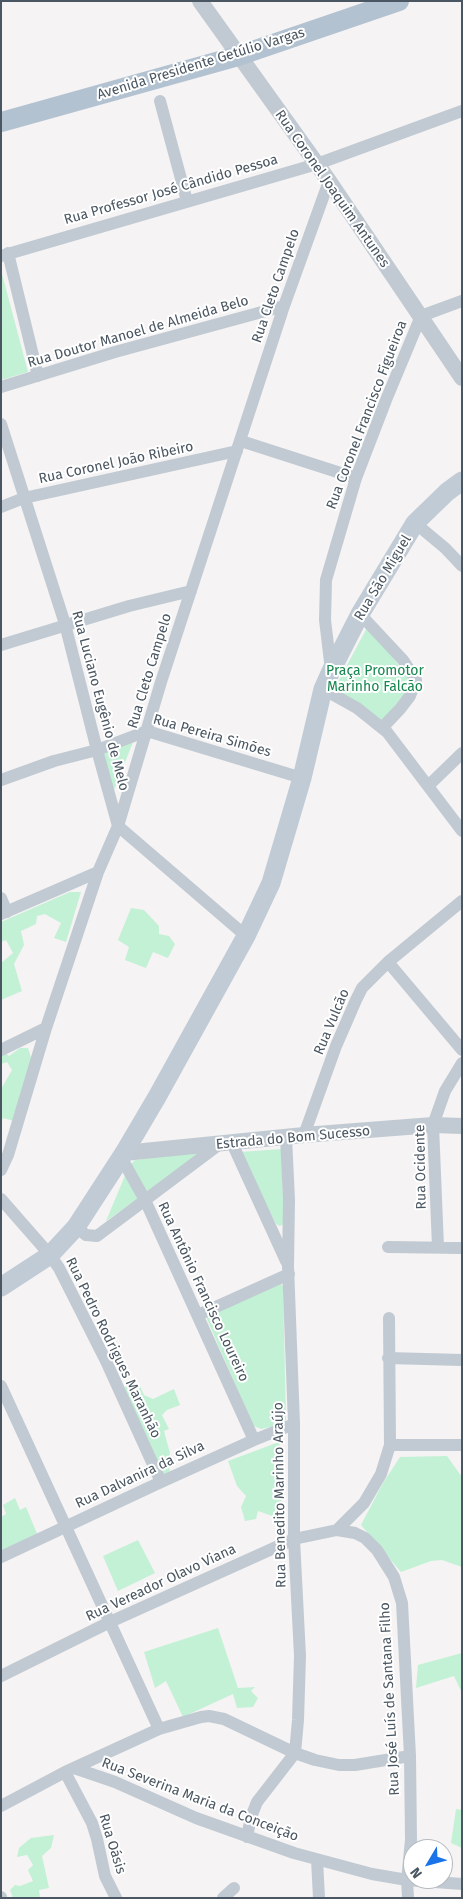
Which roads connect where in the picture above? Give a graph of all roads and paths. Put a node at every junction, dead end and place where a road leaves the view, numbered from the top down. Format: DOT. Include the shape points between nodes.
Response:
graph roads {
  1 [pos="200,1"];
  2 [pos="399,1"];
  3 [pos="238,56"];
  4 [pos="160,101"];
  5 [pos="461,115"];
  6 [pos="1,122"];
  7 [pos="317,164"];
  8 [pos="329,181"];
  9 [pos="187,201"];
  10 [pos="5,255"];
  11 [pos="462,301"];
  12 [pos="284,306"];
  13 [pos="421,316"];
  14 [pos="38,376"];
  15 [pos="462,378"];
  16 [pos="1,387"];
  17 [pos="1,424"];
  18 [pos="239,446"];
  19 [pos="356,478"];
  20 [pos="462,481"];
  21 [pos="24,498"];
  22 [pos="1,507"];
  23 [pos="415,523"];
  24 [pos="462,566"];
  25 [pos="191,591"];
  26 [pos="360,614"];
  27 [pos="65,624"];
  28 [pos="1,644"];
  29 [pos="331,671"];
  30 [pos="323,689"];
  31 [pos="382,728"];
  32 [pos="147,731"];
  33 [pos="97,750"];
  34 [pos="462,753"];
  35 [pos="302,778"];
  36 [pos="1,780"];
  37 [pos="428,786"];
  38 [pos="118,826"];
  39 [pos="462,831"];
  40 [pos="98,872"];
  41 [pos="1,898"];
  42 [pos="462,901"];
  43 [pos="4,913"];
  44 [pos="246,936"];
  45 [pos="388,962"];
  46 [pos="46,1028"];
  47 [pos="1,1050"];
  48 [pos="462,1050"];
  49 [pos="462,1062"];
  50 [pos="433,1125"];
  51 [pos="462,1126"];
  52 [pos="304,1135"];
  53 [pos="286,1138"];
  54 [pos="226,1144"];
  55 [pos="123,1155"];
  56 [pos="1,1170"];
  57 [pos="1,1199"];
  58 [pos="145,1200"];
  59 [pos="76,1227"];
  60 [pos="388,1247"];
  61 [pos="438,1247"];
  62 [pos="462,1248"];
  63 [pos="50,1255"];
  64 [pos="288,1270"];
  65 [pos="1,1287"];
  66 [pos="198,1315"];
  67 [pos="388,1318"];
  68 [pos="388,1358"];
  69 [pos="462,1360"];
  70 [pos="1,1386"];
  71 [pos="294,1424"];
  72 [pos="254,1440"];
  73 [pos="390,1445"];
  74 [pos="462,1446"];
  75 [pos="161,1482"];
  76 [pos="66,1526"];
  77 [pos="338,1530"];
  78 [pos="294,1539"];
  79 [pos="1,1557"];
  80 [pos="110,1622"];
  81 [pos="1,1676"];
  82 [pos="159,1730"];
  83 [pos="295,1753"];
  84 [pos="410,1756"];
  85 [pos="70,1770"];
  86 [pos="1,1806"];
  87 [pos="247,1837"];
  88 [pos="411,1839"];
  89 [pos="317,1860"];
  90 [pos="403,1879"];
  91 [pos="234,1888"];
  92 [pos="116,1898"];
  93 [pos="223,1898"];
  94 [pos="319,1898"];
  1 -- 3 [label="street, Rua Coronel Joaquim Antunes"];
  2 -- 3 [label="main road, Avenida Presidente Getúlio Vargas"];
  3 -- 6 [label="main road, Avenida Presidente Getúlio Vargas"];
  3 -- 7 [label="street, Rua Coronel Joaquim Antunes"];
  4 -- 9 [label="street"];
  5 -- 7 [label="street, Rua Professor José Cândido Pessoa"];
  7 -- 8 [label="street, Rua Coronel Joaquim Antunes"];
  7 -- 9 [label="street, Rua Professor José Cândido Pessoa"];
  8 -- 12 [label="street, Rua Cleto Campelo"];
  8 -- 13 [label="street, Rua Coronel Joaquim Antunes"];
  9 -- 10 [label="street, Rua Professor José Cândido Pessoa"];
  10 -- 14 [label="street"];
  11 -- 13 [label="street"];
  12 -- 14 [label="street, Rua Doutor Manoel de Almeida Belo"];
  12 -- 18 [label="street, Rua Cleto Campelo"];
  13 -- 15 [label="street, Rua Coronel Joaquim Antunes"];
  13 -- 19 [label="street, Rua Coronel Francisco Figueiroa"];
  14 -- 16 [label="street, Rua Doutor Manoel de Almeida Belo"];
  17 -- 21 [label="street, Rua Luciano Eugênio de Melo"];
  18 -- 19 [label="street"];
  18 -- 21 [label="street, Rua Coronel João Ribeiro"];
  18 -- 25 [label="street, Rua Cleto Campelo"];
  19 -- 29 [label="street, Rua Coronel Francisco Figueiroa" via="326,580 325,620"];
  20 -- 23 [label="main road, Rua São Miguel"];
  21 -- 22 [label="street, Rua Coronel João Ribeiro"];
  21 -- 27 [label="street, Rua Luciano Eugênio de Melo"];
  23 -- 24 [label="street"];
  23 -- 26 [label="main road, Rua São Miguel"];
  25 -- 27 [label="street"];
  25 -- 32 [label="street, Rua Cleto Campelo"];
  26 -- 29 [label="main road, Rua São Miguel"];
  26 -- 31 [label="street" via="403,660 416,680 410,696"];
  27 -- 28 [label="street"];
  27 -- 33 [label="street, Rua Luciano Eugênio de Melo"];
  29 -- 30 [label="main road, Rua São Miguel"];
  30 -- 31 [label="street"];
  30 -- 35 [label="main road, Rua São Miguel"];
  31 -- 37 [label="street"];
  32 -- 33 [label="street, Rua Pereira Simões"];
  32 -- 35 [label="street, Rua Pereira Simões"];
  32 -- 38 [label="street, Rua Cleto Campelo"];
  33 -- 36 [label="street, Rua Pereira Simões"];
  33 -- 38 [label="street, Rua Luciano Eugênio de Melo"];
  34 -- 37 [label="street"];
  35 -- 44 [label="main road, Rua São Miguel" via="271,883"];
  37 -- 39 [label="street"];
  38 -- 40 [label="street, Rua Cleto Campelo"];
  38 -- 44 [label="street"];
  40 -- 43 [label="street"];
  40 -- 46 [label="street, Rua Cleto Campelo"];
  41 -- 43 [label="street"];
  42 -- 45 [label="street, Rua Vulcão"];
  44 -- 55 [label="main road, Rua São Miguel"];
  45 -- 48 [label="street"];
  45 -- 52 [label="street, Rua Vulcão" via="362,988 356,1000"];
  46 -- 47 [label="street"];
  46 -- 56 [label="street, Rua Cleto Campelo"];
  49 -- 50 [label="street, Rua Ocidente" via="445,1091"];
  50 -- 51 [label="street, Estrada do Bom Sucesso"];
  50 -- 52 [label="street, Estrada do Bom Sucesso"];
  50 -- 61 [label="street, Rua Ocidente"];
  52 -- 53 [label="street, Estrada do Bom Sucesso"];
  53 -- 54 [label="street, Estrada do Bom Sucesso"];
  53 -- 64 [label="street, Rua Benedito Marinho Araújo"];
  54 -- 55 [label="street, Estrada do Bom Sucesso"];
  54 -- 58 [label="street"];
  54 -- 64 [label="street"];
  55 -- 58 [label="street, Rua Antônio Francisco Loureiro"];
  55 -- 59 [label="main road, Rua São Miguel"];
  57 -- 63 [label="street"];
  58 -- 59 [label="street" via="97,1236"];
  58 -- 66 [label="street, Rua Antônio Francisco Loureiro"];
  59 -- 63 [label="main road, Rua São Miguel"];
  60 -- 61 [label="street"];
  61 -- 62 [label="street"];
  63 -- 65 [label="main road, Rua São Miguel"];
  63 -- 75 [label="street, Rua Pedro Rodrigues Maranhão" via="106,1361"];
  64 -- 66 [label="street"];
  64 -- 71 [label="street, Rua Benedito Marinho Araújo"];
  66 -- 72 [label="street, Rua Antônio Francisco Loureiro"];
  67 -- 68 [label="street"];
  68 -- 69 [label="street"];
  68 -- 73 [label="street"];
  70 -- 76 [label="street"];
  71 -- 72 [label="street, Rua Dalvanira da Silva"];
  71 -- 78 [label="street, Rua Benedito Marinho Araújo"];
  72 -- 75 [label="street, Rua Dalvanira da Silva"];
  73 -- 74 [label="street"];
  73 -- 77 [label="street" via="381,1474 364,1503"];
  75 -- 76 [label="street, Rua Dalvanira da Silva"];
  76 -- 79 [label="street, Rua Dalvanira da Silva"];
  76 -- 80 [label="street"];
  77 -- 78 [label="street, Rua Vereador Olavo Viana"];
  77 -- 84 [label="street, Rua José Luís de Santana Filho" via="365,1538 394,1577 402,1603"];
  78 -- 80 [label="street, Rua Vereador Olavo Viana"];
  78 -- 83 [label="street, Rua Benedito Marinho Araújo" via="300,1656"];
  80 -- 81 [label="street, Rua Vereador Olavo Viana"];
  80 -- 82 [label="street"];
  82 -- 83 [label="street" via="201,1717 215,1717"];
  82 -- 85 [label="street"];
  83 -- 84 [label="street" via="339,1765"];
  83 -- 87 [label="street" via="257,1802"];
  84 -- 88 [label="street, Rua José Luís de Santana Filho"];
  85 -- 86 [label="street"];
  85 -- 87 [label="street, Rua Severina Maria da Conceição" via="114,1782"];
  85 -- 92 [label="street, Rua Oásis" via="92,1823 105,1876"];
  87 -- 89 [label="street, Rua Severina Maria da Conceição"];
  89 -- 90 [label="street, Rua Severina Maria da Conceição"];
  89 -- 94 [label="street"];
  91 -- 93 [label="street"];
}
